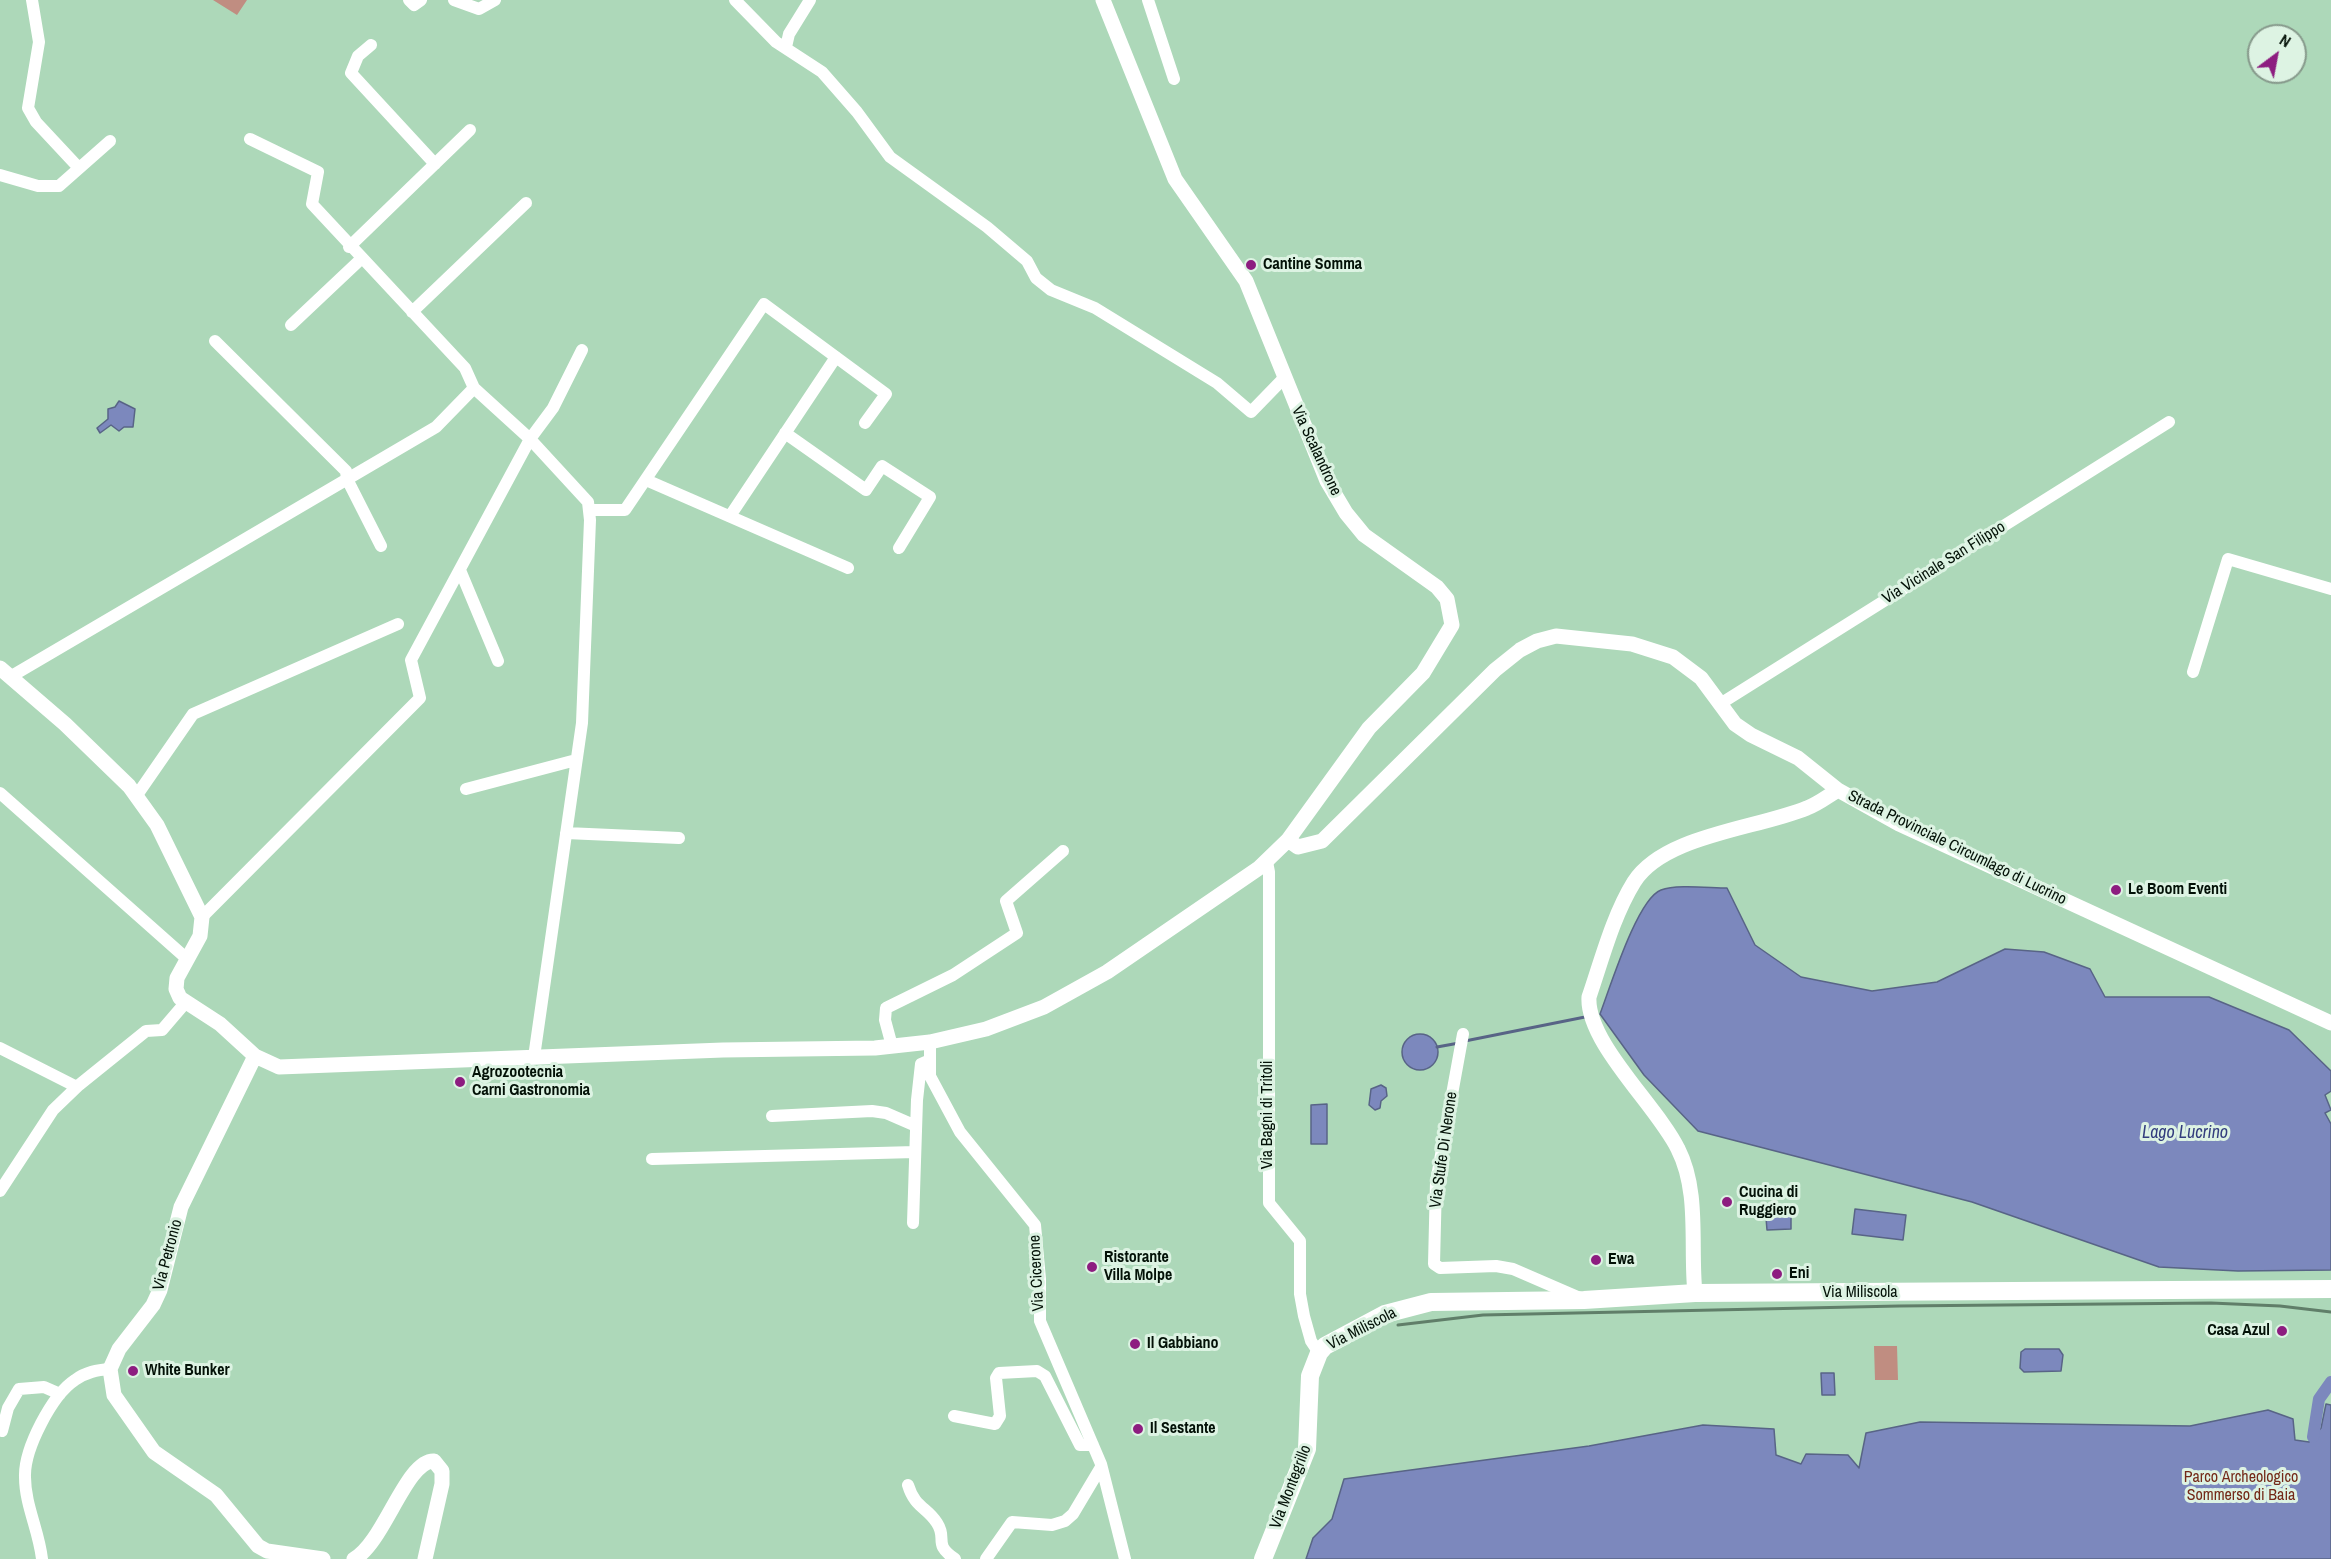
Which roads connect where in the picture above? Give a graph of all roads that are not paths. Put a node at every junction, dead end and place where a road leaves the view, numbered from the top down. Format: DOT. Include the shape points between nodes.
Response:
graph roads {
  1 [pos="32,0"];
  2 [pos="409,0"];
  3 [pos="421,0"];
  4 [pos="454,0"];
  5 [pos="495,0"];
  6 [pos="735,0"];
  7 [pos="810,0"];
  8 [pos="1103,0"];
  9 [pos="1148,0"];
  10 [pos="371,45"];
  11 [pos="786,47"];
  12 [pos="1174,79"];
  13 [pos="470,130"];
  14 [pos="250,139"];
  15 [pos="110,141"];
  16 [pos="435,164"];
  17 [pos="78,167"];
  18 [pos="0,176"];
  19 [pos="526,203"];
  20 [pos="350,246"];
  21 [pos="361,259"];
  22 [pos="412,312"];
  23 [pos="291,325"];
  24 [pos="215,341"];
  25 [pos="582,350"];
  26 [pos="836,357"];
  27 [pos="1284,378"];
  28 [pos="474,388"];
  29 [pos="2169,422"];
  30 [pos="865,423"];
  31 [pos="785,433"];
  32 [pos="530,439"];
  33 [pos="347,479"];
  34 [pos="646,480"];
  35 [pos="589,510"];
  36 [pos="730,516"];
  37 [pos="381,546"];
  38 [pos="899,548"];
  39 [pos="848,568"];
  40 [pos="460,570"];
  41 [pos="2331,589"];
  42 [pos="398,624"];
  43 [pos="498,661"];
  44 [pos="2193,672"];
  45 [pos="5,673"];
  46 [pos="1720,704"];
  47 [pos="576,760"];
  48 [pos="466,789"];
  49 [pos="1838,790"];
  50 [pos="0,793"];
  51 [pos="137,795"];
  52 [pos="566,833"];
  53 [pos="679,838"];
  54 [pos="1288,840"];
  55 [pos="1064,851"];
  56 [pos="1267,861"];
  57 [pos="202,917"];
  58 [pos="186,958"];
  59 [pos="186,1002"];
  60 [pos="2331,1023"];
  61 [pos="1462,1040"];
  62 [pos="930,1042"];
  63 [pos="892,1046"];
  64 [pos="0,1048"];
  65 [pos="255,1056"];
  66 [pos="534,1057"];
  67 [pos="930,1060"];
  68 [pos="77,1088"];
  69 [pos="772,1116"];
  70 [pos="916,1126"];
  71 [pos="915,1152"];
  72 [pos="652,1159"];
  73 [pos="0,1191"];
  74 [pos="913,1223"];
  75 [pos="1540,1281"];
  76 [pos="2331,1289"];
  77 [pos="1695,1293"];
  78 [pos="1584,1300"];
  79 [pos="1533,1301"];
  80 [pos="1318,1353"];
  81 [pos="110,1369"];
  82 [pos="1310,1377"];
  83 [pos="60,1394"];
  84 [pos="954,1416"];
  85 [pos="2,1431"];
  86 [pos="1093,1445"];
  87 [pos="1101,1467"];
  88 [pos="908,1485"];
  89 [pos="42,1559"];
  90 [pos="323,1559"];
  91 [pos="354,1559"];
  92 [pos="425,1559"];
  93 [pos="955,1559"];
  94 [pos="986,1559"];
  95 [pos="1125,1559"];
  96 [pos="1263,1559"];
  1 -- 17 [label="street" via="39,42 28,108"];
  2 -- 3 [label="street" via="414,5"];
  4 -- 5 [label="street" via="479,9"];
  6 -- 11 [label="street" via="758,27"];
  7 -- 11 [label="street" via="789,34"];
  8 -- 27 [label="street, Via Scalandrone" via="1175,179 1246,281"];
  9 -- 12 [label="street"];
  10 -- 16 [label="street" via="358,56 351,73"];
  11 -- 27 [label="street" via="822,72 890,157 987,227 1026,261 1036,278 1051,290 1080,300 1112,318 1217,383 1251,412"];
  13 -- 16 [label="street"];
  14 -- 20 [label="street" via="318,172 312,204"];
  15 -- 17 [label="street"];
  16 -- 20 [label="street"];
  17 -- 18 [label="street" via="59,186 38,186"];
  19 -- 22 [label="street"];
  20 -- 21 [label="street"];
  21 -- 22 [label="street"];
  21 -- 23 [label="street"];
  22 -- 28 [label="street" via="465,368"];
  24 -- 33 [label="street" via="346,471"];
  25 -- 32 [label="street" via="552,408"];
  26 -- 30 [label="street" via="886,394"];
  26 -- 31 [label="street"];
  26 -- 34 [label="street" via="764,304"];
  27 -- 54 [label="street, Via Scalandrone" via="1327,481 1346,513 1364,535 1437,587 1447,599 1452,619 1445,639 1423,673 1369,728"];
  28 -- 32 [label="street"];
  28 -- 33 [label="street" via="436,427"];
  29 -- 46 [label="street, Via Vicinale San Filippo"];
  31 -- 36 [label="street"];
  31 -- 38 [label="street" via="866,490 882,466 930,497"];
  32 -- 35 [label="street" via="588,502"];
  32 -- 40 [label="street"];
  33 -- 37 [label="street"];
  33 -- 45 [label="street"];
  34 -- 35 [label="street" via="625,510"];
  34 -- 36 [label="street"];
  35 -- 47 [label="street" via="582,723"];
  36 -- 39 [label="street"];
  40 -- 43 [label="street"];
  40 -- 57 [label="street" via="411,660 420,698"];
  41 -- 44 [label="street" via="2228,559"];
  42 -- 51 [label="street" via="193,714"];
  45 -- 51 [label="street" via="65,724"];
  46 -- 49 [label="street" via="1735,724 1798,758"];
  46 -- 54 [label="street" via="1711,688 1688,666 1653,649 1578,636 1537,641 1520,650 1469,693 1322,841 1298,847"];
  47 -- 48 [label="street"];
  47 -- 52 [label="street"];
  49 -- 60 [label="street, Strada Provinciale Circumlago di Lucrino" via="1899,824"];
  49 -- 77 [label="street, Strada Provinciale Circumlago di Lucrino" via="1808,808 1682,844 1658,856 1635,881 1623,904 1589,997 1591,1014 1608,1048 1678,1148 1684,1164 1692,1212"];
  50 -- 58 [label="street"];
  51 -- 57 [label="street" via="157,825"];
  52 -- 53 [label="street"];
  52 -- 66 [label="street"];
  54 -- 56 [label="street"];
  55 -- 63 [label="street" via="1006,901 1017,933 953,975 886,1008"];
  56 -- 62 [label="street" via="1107,972 1044,1007 986,1029"];
  56 -- 80 [label="street, Via Bagni di Tritoli" via="1269,1203 1300,1241 1300,1294 1311,1341"];
  57 -- 58 [label="street" via="200,936"];
  58 -- 59 [label="street" via="176,989"];
  59 -- 65 [label="street" via="220,1024"];
  59 -- 68 [label="street" via="162,1030 146,1031"];
  61 -- 75 [label="street, Via Stufe Di Nerone" via="1436,1182 1434,1264 1440,1268 1496,1266"];
  62 -- 63 [label="street"];
  62 -- 67 [label="street, Via Cicerone"];
  63 -- 66 [label="street"];
  64 -- 68 [label="street"];
  65 -- 66 [label="street" via="279,1067"];
  65 -- 81 [label="street, Via Petronio" via="181,1207 160,1290"];
  67 -- 70 [label="street" via="921,1064"];
  67 -- 86 [label="street, Via Cicerone" via="930,1076 960,1132 1035,1225 1040,1321"];
  68 -- 73 [label="street" via="53,1110"];
  69 -- 70 [label="street" via="872,1112 886,1113"];
  70 -- 71 [label="street"];
  71 -- 72 [label="street"];
  71 -- 74 [label="street"];
  75 -- 78 [label="street, Via Stufe Di Nerone"];
  75 -- 79 [label="street"];
  76 -- 77 [label="main road, Via Miliscola"];
  77 -- 78 [label="main road, Via Miliscola"];
  78 -- 79 [label="main road, Via Miliscola"];
  79 -- 80 [label="main road, Via Miliscola" via="1431,1302 1408,1306 1353,1330"];
  80 -- 82 [label="main road, Via Miliscola"];
  81 -- 83 [label="street" via="84,1375"];
  81 -- 90 [label="street" via="114,1395 154,1452 216,1495 252,1540 267,1551"];
  82 -- 96 [label="main road, Via Montegrillo" via="1307,1449"];
  83 -- 85 [label="street" via="44,1387 19,1389 8,1408"];
  83 -- 89 [label="street" via="26,1460 26,1491"];
  84 -- 86 [label="street" via="995,1424 1000,1416 996,1378 999,1373 1037,1371 1045,1376 1080,1445"];
  86 -- 87 [label="street, Via Cicerone"];
  87 -- 94 [label="street" via="1073,1514 1052,1525 1012,1522"];
  87 -- 95 [label="street, Via Cicerone"];
  88 -- 93 [label="street" via="918,1506 936,1520 943,1550"];
  91 -- 92 [label="street" via="368,1550 380,1533 414,1472 422,1463 434,1461 442,1471 442,1485"];
}
